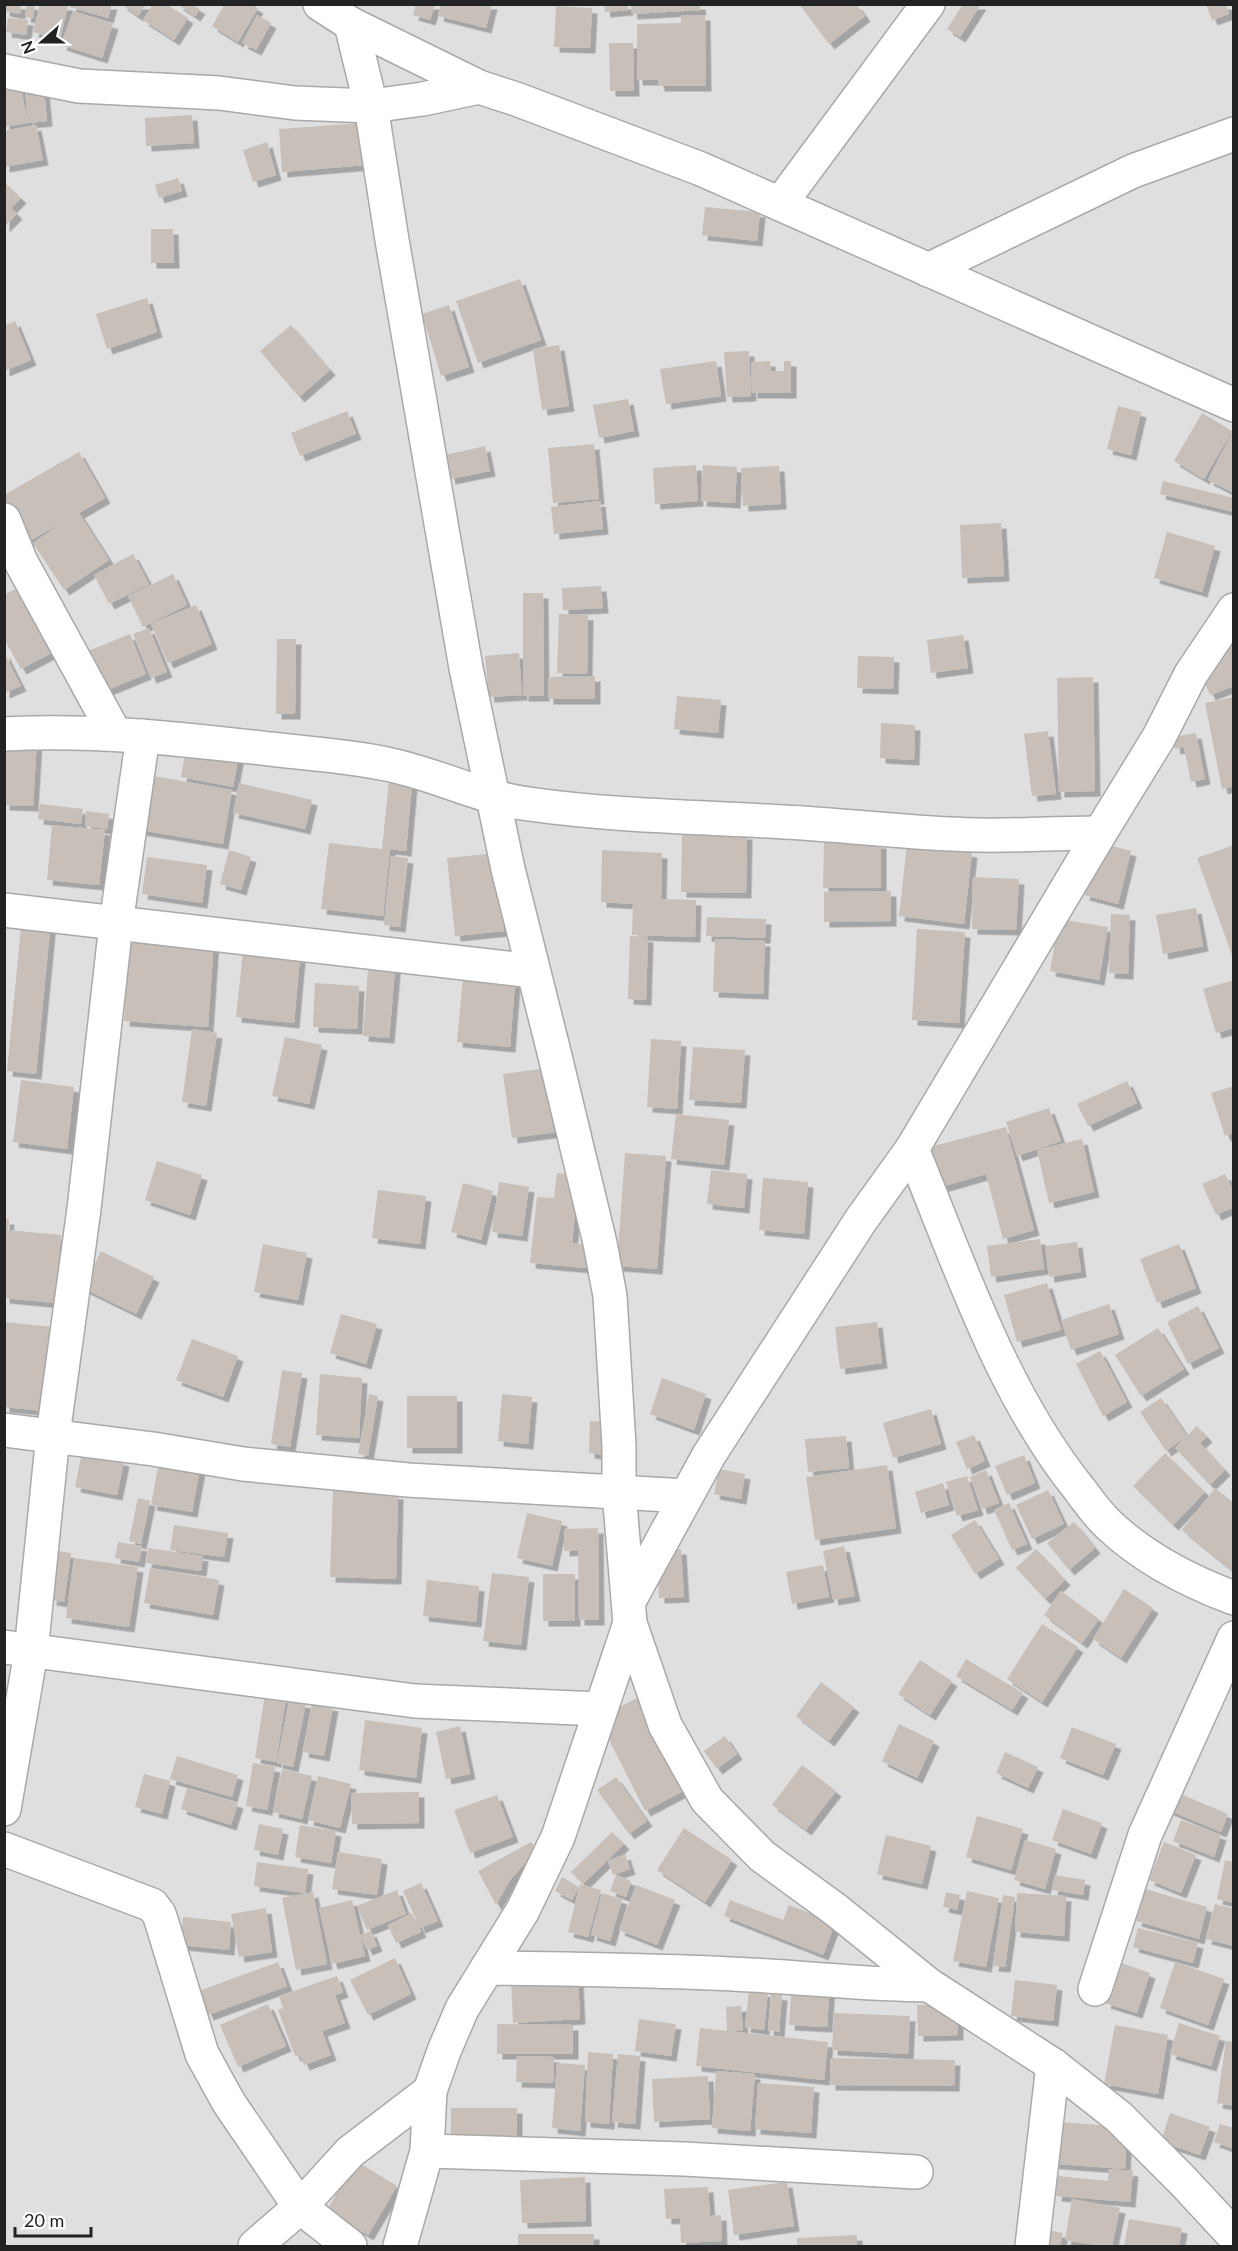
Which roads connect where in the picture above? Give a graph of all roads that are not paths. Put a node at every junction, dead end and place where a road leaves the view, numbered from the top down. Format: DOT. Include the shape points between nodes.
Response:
graph roads {
  1 [pos="320,4"];
  2 [pos="928,4"];
  3 [pos="351,24"];
  4 [pos="4,71"];
  5 [pos="479,87"];
  6 [pos="371,106"];
  7 [pos="1233,134"];
  8 [pos="780,204"];
  9 [pos="928,270"];
  10 [pos="1233,405"];
  11 [pos="4,520"];
  12 [pos="1233,610"];
  13 [pos="4,734"];
  14 [pos="129,735"];
  15 [pos="494,798"];
  16 [pos="1100,833"];
  17 [pos="4,910"];
  18 [pos="116,924"];
  19 [pos="533,971"];
  20 [pos="912,1149"];
  21 [pos="4,1430"];
  22 [pos="53,1435"];
  23 [pos="619,1492"];
  24 [pos="686,1496"];
  25 [pos="1233,1598"];
  26 [pos="630,1612"];
  27 [pos="1233,1638"];
  28 [pos="18,1649"];
  29 [pos="600,1709"];
  30 [pos="4,1809"];
  31 [pos="4,1849"];
  32 [pos="487,1968"];
  33 [pos="929,1986"];
  34 [pos="1095,1989"];
  35 [pos="1053,2065"];
  36 [pos="430,2091"];
  37 [pos="427,2151"];
  38 [pos="916,2172"];
  39 [pos="300,2208"];
  40 [pos="1233,2236"];
  41 [pos="255,2247"];
  42 [pos="350,2247"];
  43 [pos="400,2247"];
  44 [pos="1032,2247"];
  1 -- 3 [label="street"];
  2 -- 8 [label="street"];
  3 -- 5 [label="street"];
  3 -- 6 [label="street"];
  4 -- 6 [label="street" via="80,86"];
  5 -- 6 [label="street"];
  5 -- 8 [label="street" via="701,169"];
  6 -- 15 [label="street" via="448,569"];
  7 -- 9 [label="street" via="1133,171"];
  8 -- 9 [label="street"];
  9 -- 10 [label="street"];
  11 -- 14 [label="street" via="21,562"];
  12 -- 16 [label="street" via="1191,674 1159,737"];
  13 -- 14 [label="street"];
  14 -- 15 [label="street" via="388,764"];
  14 -- 18 [label="street"];
  15 -- 16 [label="street" via="656,815 906,832"];
  15 -- 19 [label="street"];
  16 -- 20 [label="street"];
  17 -- 18 [label="street"];
  18 -- 19 [label="street"];
  18 -- 22 [label="street" via="84,1209"];
  19 -- 23 [label="street" via="610,1296"];
  20 -- 24 [label="street" via="861,1220"];
  20 -- 25 [label="street" via="990,1338 1024,1407 1062,1468 1108,1525 1154,1561"];
  21 -- 22 [label="street"];
  22 -- 23 [label="street" via="243,1464 408,1480"];
  22 -- 28 [label="street"];
  23 -- 24 [label="street"];
  23 -- 26 [label="street"];
  24 -- 26 [label="street"];
  26 -- 29 [label="street"];
  26 -- 33 [label="street" via="665,1725 707,1800 762,1856"];
  27 -- 34 [label="street" via="1145,1835"];
  28 -- 29 [label="street" via="415,1701"];
  28 -- 30 [label="street"];
  29 -- 32 [label="street" via="558,1837 523,1910"];
  31 -- 39 [label="street" via="152,1905 162,1923 202,2054 229,2103"];
  32 -- 33 [label="street" via="645,1970"];
  32 -- 36 [label="street" via="462,2009"];
  33 -- 35 [label="street"];
  35 -- 40 [label="street" via="1119,2117"];
  35 -- 44 [label="street"];
  36 -- 37 [label="street"];
  36 -- 39 [label="street" via="350,2152"];
  37 -- 38 [label="street" via="684,2159"];
  37 -- 43 [label="street"];
  39 -- 41 [label="street"];
  39 -- 42 [label="street"];
}
